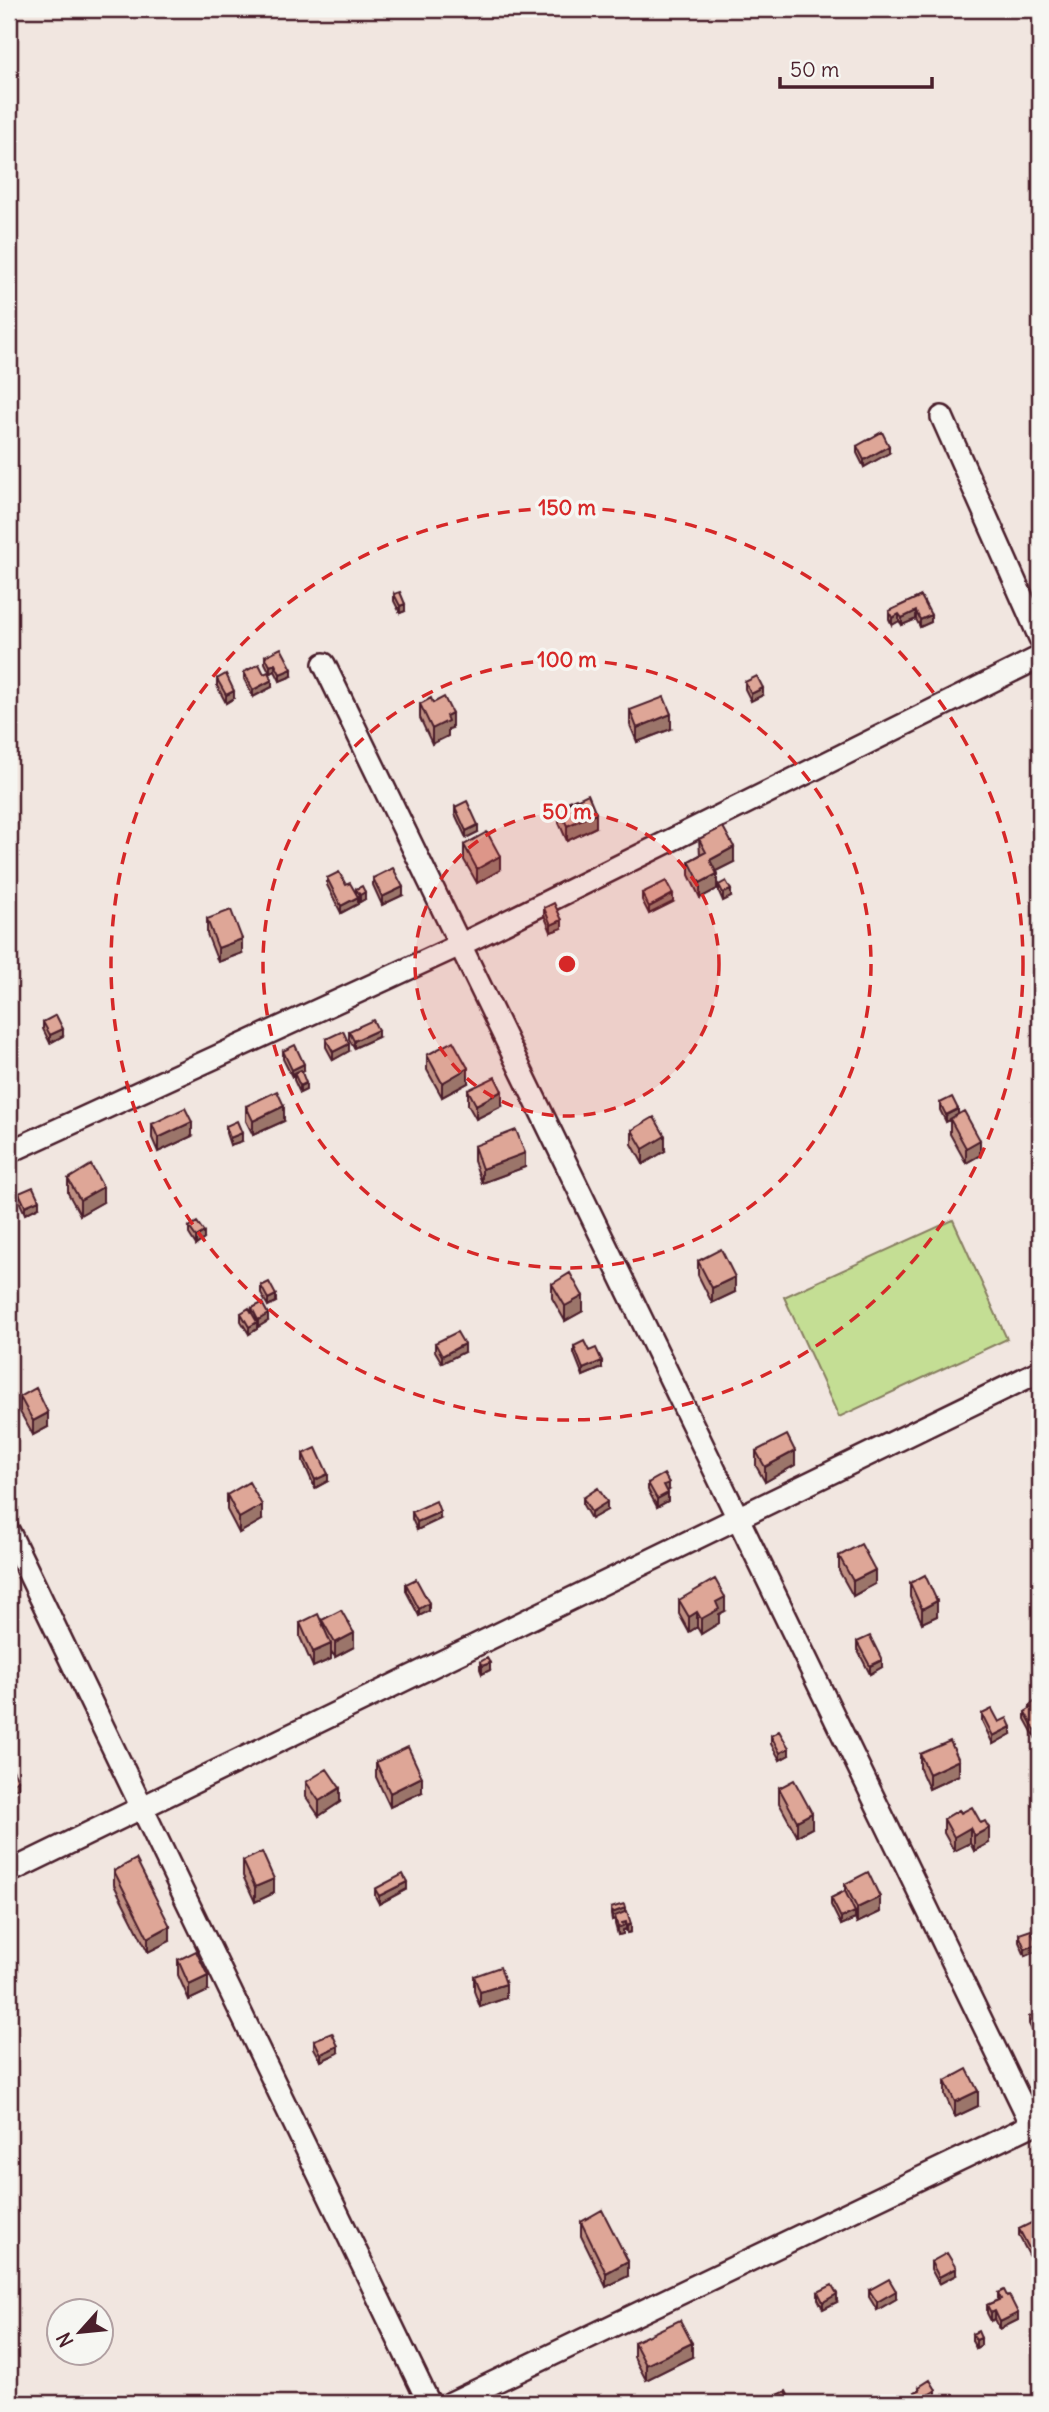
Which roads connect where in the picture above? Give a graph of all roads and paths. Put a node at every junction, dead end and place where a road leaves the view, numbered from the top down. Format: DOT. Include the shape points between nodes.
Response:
graph roads {
  1 [pos="942,417"];
  2 [pos="1040,638"];
  3 [pos="1040,657"];
  4 [pos="324,664"];
  5 [pos="460,945"];
  6 [pos="9,1152"];
  7 [pos="1040,1371"];
  8 [pos="737,1518"];
  9 [pos="9,1532"];
  10 [pos="141,1808"];
  11 [pos="9,1872"];
  12 [pos="1036,2123"];
  13 [pos="429,2403"];
  14 [pos="451,2403"];
  1 -- 2 [label="street"];
  3 -- 5 [label="street"];
  4 -- 5 [label="street"];
  5 -- 6 [label="street"];
  5 -- 8 [label="street"];
  7 -- 8 [label="street"];
  8 -- 10 [label="street"];
  8 -- 12 [label="street"];
  9 -- 10 [label="street"];
  10 -- 11 [label="street"];
  10 -- 13 [label="street"];
  12 -- 14 [label="street"];
}
